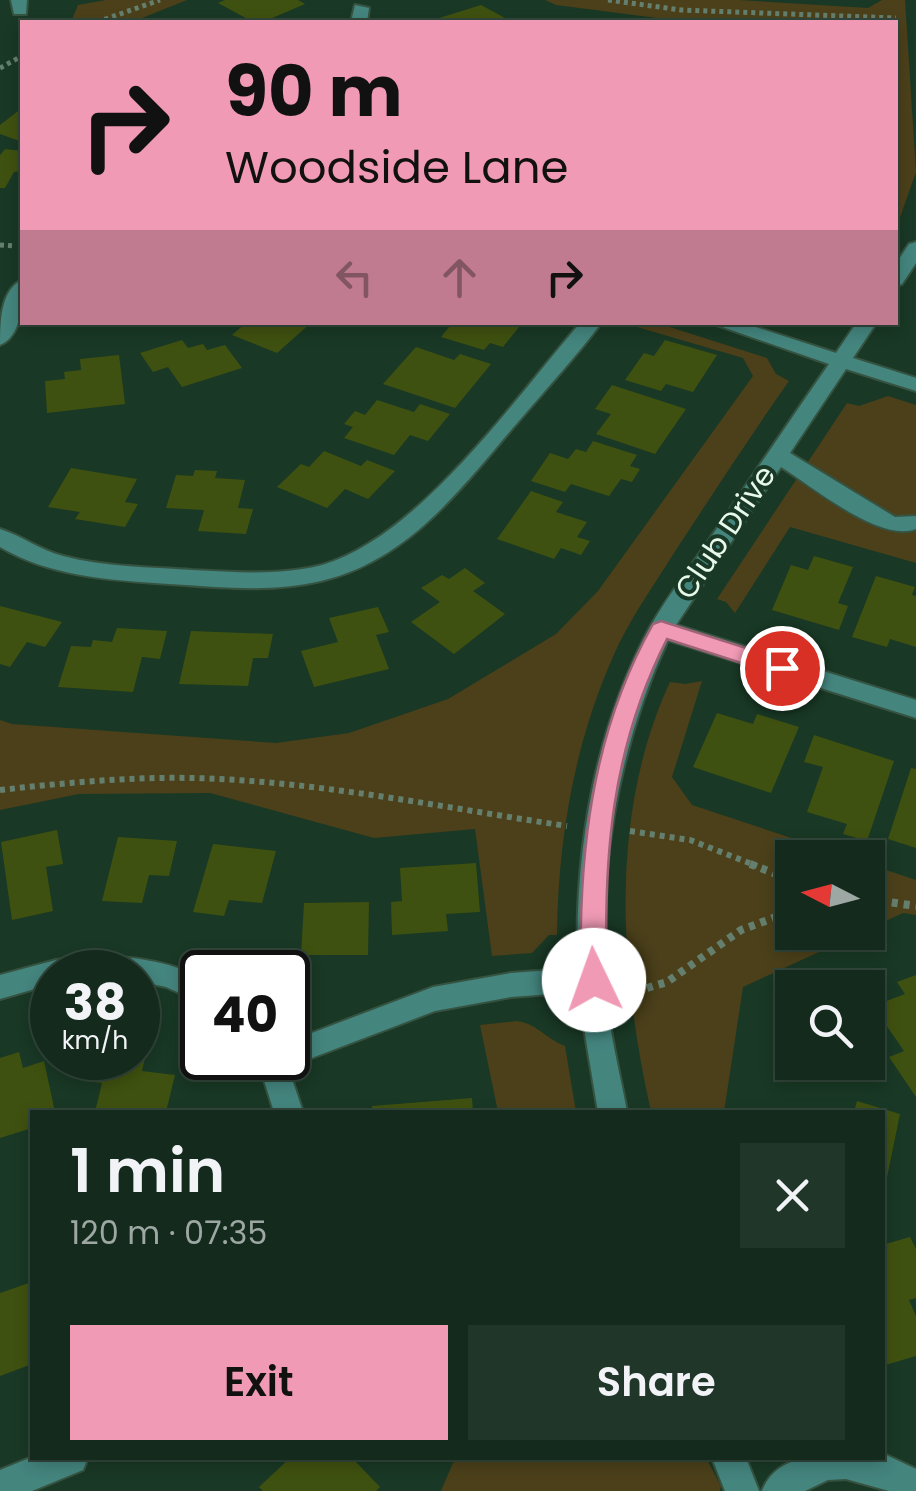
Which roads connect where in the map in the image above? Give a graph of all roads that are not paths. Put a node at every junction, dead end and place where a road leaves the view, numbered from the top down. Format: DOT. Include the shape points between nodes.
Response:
graph roads {
  1 [pos="916,248"];
  2 [pos="898,275"];
  3 [pos="20,293"];
  4 [pos="589,325"];
  5 [pos="728,325"];
  6 [pos="864,325"];
  7 [pos="10,326"];
  8 [pos="840,360"];
  9 [pos="916,385"];
  10 [pos="777,455"];
  11 [pos="912,522"];
  12 [pos="0,537"];
  13 [pos="661,629"];
  14 [pos="916,709"];
  15 [pos="30,979"];
  16 [pos="594,980"];
  17 [pos="0,986"];
  18 [pos="310,1046"];
  19 [pos="282,1080"];
  20 [pos="288,1110"];
  21 [pos="613,1110"];
  22 [pos="66,1460"];
  23 [pos="730,1460"];
  24 [pos="832,1460"];
  25 [pos="0,1488"];
  26 [pos="916,1490"];
  27 [pos="742,1491"];
  28 [pos="779,1491"];
  1 -- 2 [label="street"];
  3 -- 7 [label="street"];
  4 -- 12 [label="street" via="424,516 340,567 242,581 100,571 40,558"];
  5 -- 8 [label="street"];
  6 -- 8 [label="street, Club Drive"];
  8 -- 9 [label="street"];
  8 -- 10 [label="street, Club Drive"];
  10 -- 11 [label="street" via="889,524"];
  10 -- 13 [label="street, Club Drive"];
  13 -- 14 [label="street"];
  13 -- 16 [label="street, Club Drive" via="634,682 608,764 592,892"];
  15 -- 17 [label="street"];
  16 -- 18 [label="street" via="471,990"];
  16 -- 21 [label="street, Club Drive"];
  19 -- 20 [label="street"];
  22 -- 25 [label="street"];
  23 -- 27 [label="street"];
  24 -- 26 [label="street" via="882,1468"];
  24 -- 28 [label="street"];
}
